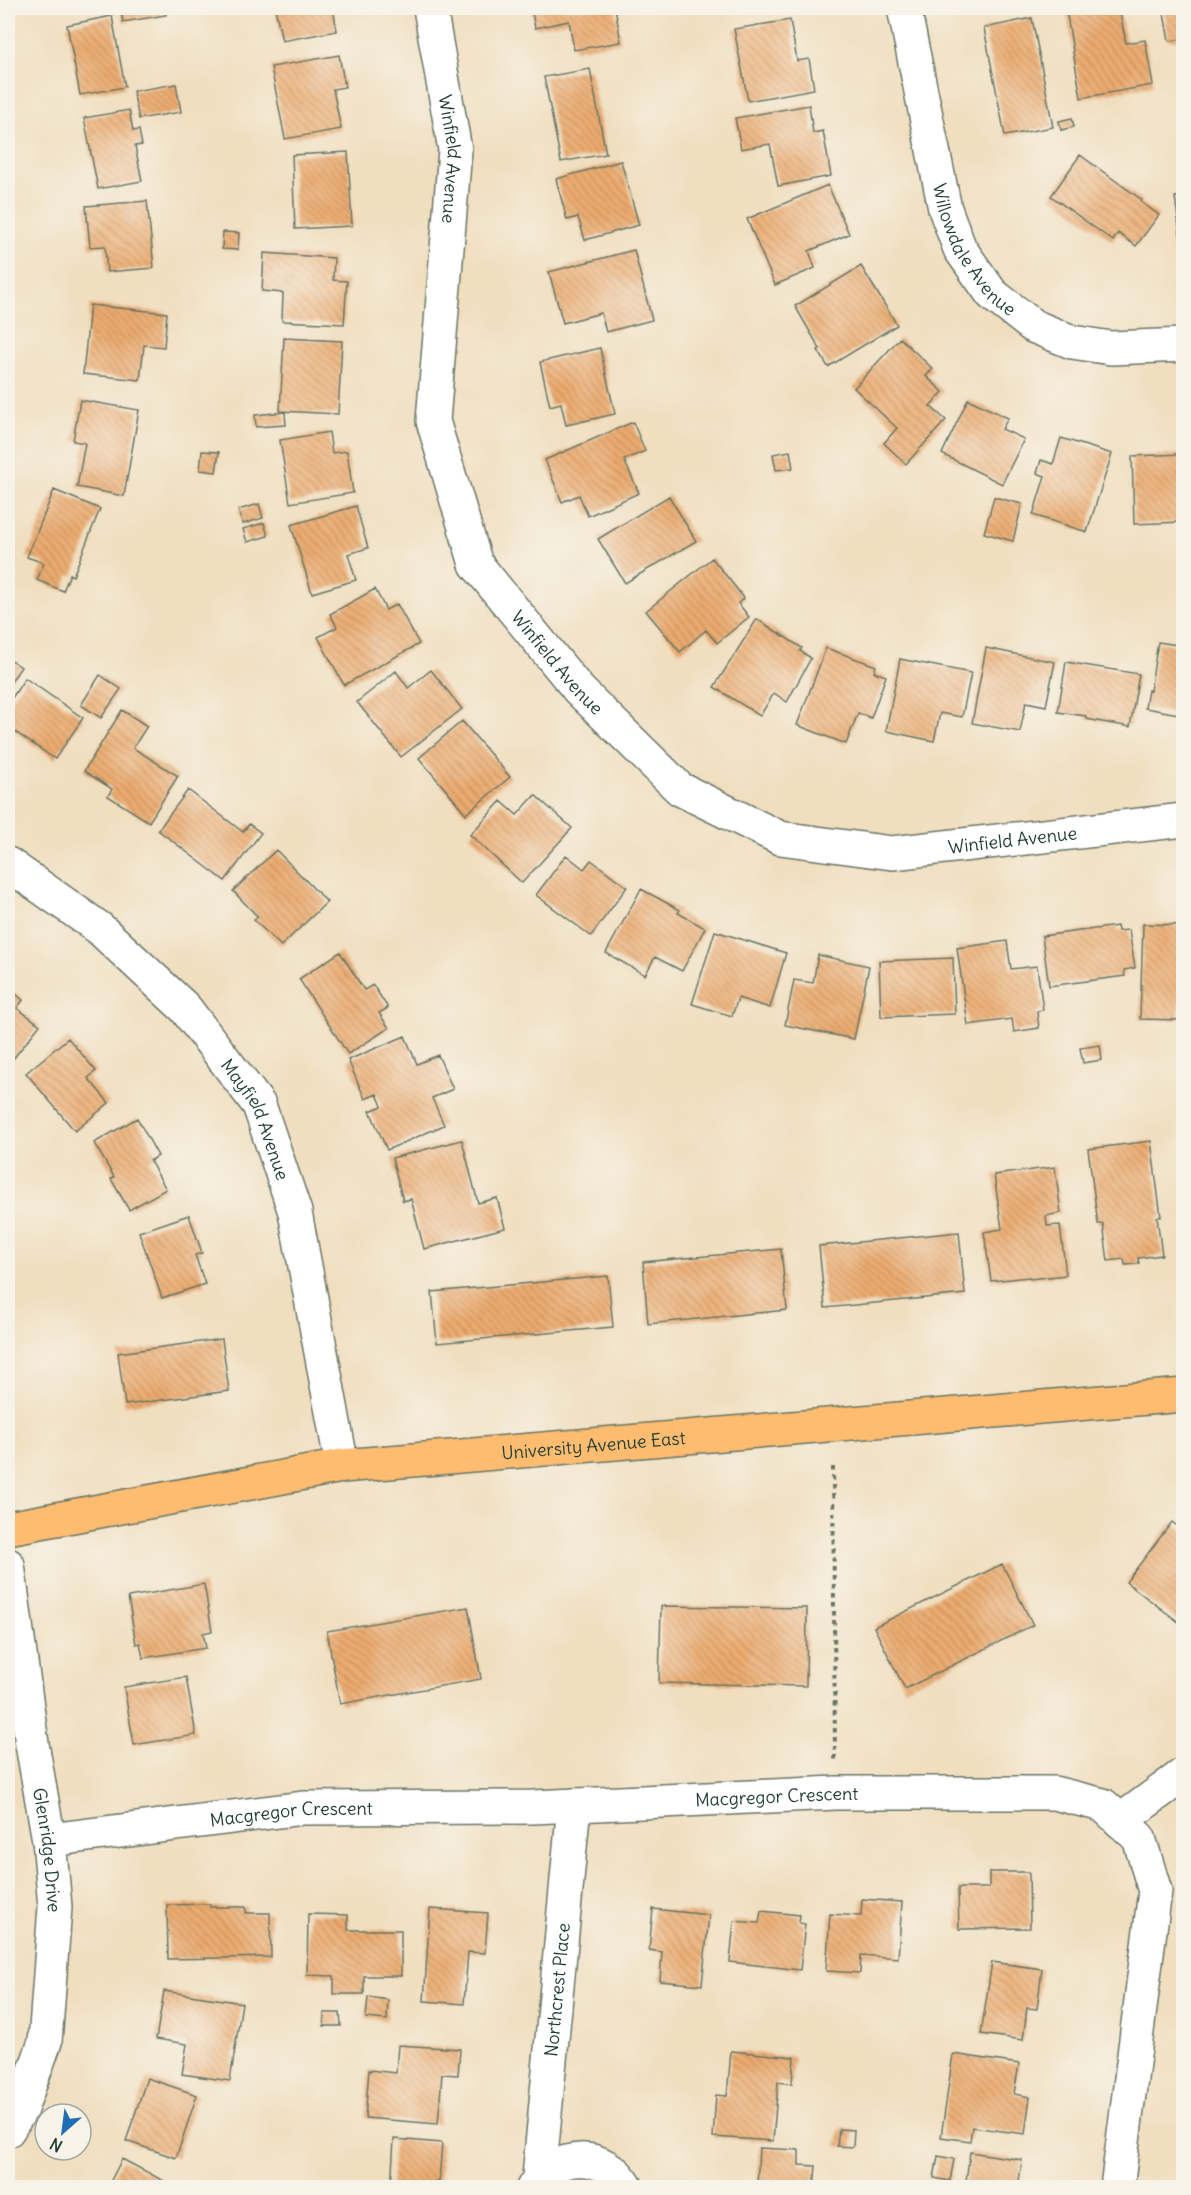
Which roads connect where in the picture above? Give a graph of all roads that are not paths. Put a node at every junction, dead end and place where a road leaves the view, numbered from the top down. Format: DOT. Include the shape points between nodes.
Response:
graph roads {
  1 [pos="430,8"];
  2 [pos="904,8"];
  3 [pos="1184,345"];
  4 [pos="1184,820"];
  5 [pos="8,864"];
  6 [pos="1184,1395"];
  7 [pos="342,1466"];
  8 [pos="8,1528"];
  9 [pos="8,1565"];
  10 [pos="20,1745"];
  11 [pos="1184,1774"];
  12 [pos="574,1805"];
  13 [pos="1120,1821"];
  14 [pos="49,1840"];
  15 [pos="8,2130"];
  16 [pos="536,2182"];
  17 [pos="627,2187"];
  18 [pos="1118,2187"];
  1 -- 4 [label="street, Winfield Avenue" via="455,150 433,421 476,564 579,690 680,789 780,838 892,853"];
  2 -- 3 [label="street, Willowdale Avenue" via="945,209 960,249 992,294 1033,326 1072,342 1111,348"];
  5 -- 7 [label="street, Mayfield Avenue" via="99,928 185,1008 260,1105 295,1212"];
  6 -- 7 [label="main road, University Avenue East"];
  7 -- 8 [label="main road, University Avenue East"];
  9 -- 10 [label="street, Glenridge Drive"];
  10 -- 14 [label="street, Glenridge Drive"];
  11 -- 13 [label="street"];
  12 -- 13 [label="street, Macgregor Crescent" via="836,1793 1054,1793 1103,1805"];
  12 -- 14 [label="street, Macgregor Crescent" via="303,1808"];
  12 -- 16 [label="street, Northcrest Place"];
  13 -- 18 [label="street, Macgregor Crescent" via="1139,1838 1155,1891"];
  14 -- 15 [label="street, Glenridge Drive" via="55,1907 45,2042 21,2109"];
  16 -- 17 [label="street, Northcrest Place" via="559,2163 577,2159 607,2166"];
}
